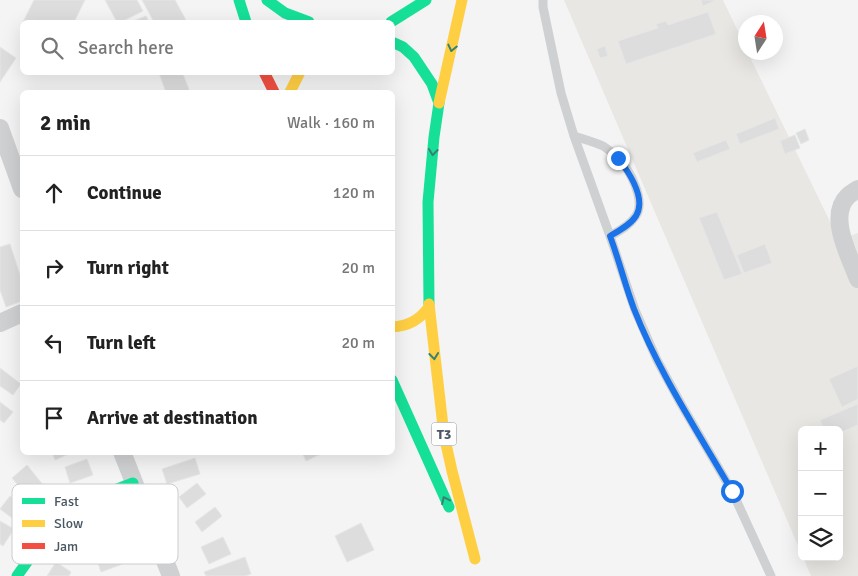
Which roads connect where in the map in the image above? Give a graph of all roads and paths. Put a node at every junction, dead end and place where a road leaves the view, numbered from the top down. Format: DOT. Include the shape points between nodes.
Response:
graph roads {
  1 [pos="239,0"];
  2 [pos="267,0"];
  3 [pos="426,0"];
  4 [pos="462,0"];
  5 [pos="543,0"];
  6 [pos="245,20"];
  7 [pos="304,20"];
  8 [pos="394,20"];
  9 [pos="395,43"];
  10 [pos="266,75"];
  11 [pos="298,75"];
  12 [pos="273,90"];
  13 [pos="291,90"];
  14 [pos="439,103"];
  15 [pos="0,128"];
  16 [pos="574,136"];
  17 [pos="20,183"];
  18 [pos="858,189"];
  19 [pos="610,236"];
  20 [pos="858,279"];
  21 [pos="429,307"];
  22 [pos="20,314"];
  23 [pos="0,323"];
  24 [pos="395,327"];
  25 [pos="395,387"];
  26 [pos="123,455"];
  27 [pos="133,482"];
  28 [pos="128,484"];
  29 [pos="26,564"];
  30 [pos="166,564"];
  31 [pos="17,576"];
  32 [pos="171,576"];
  33 [pos="772,576"];
  1 -- 6 [label="main road"];
  2 -- 7 [label="main road"];
  3 -- 8 [label="main road"];
  4 -- 14 [label="main road, one-way"];
  5 -- 16 [label="lane" via="561,93"];
  9 -- 14 [label="main road" via="414,56 432,84"];
  10 -- 12 [label="main road"];
  11 -- 13 [label="main road"];
  14 -- 21 [label="main road, T3, one-way" via="428,202"];
  15 -- 17 [label="street"];
  16 -- 19 [label="lane"];
  16 -- 19 [label="lane" via="603,146 618,158 638,192 636,216"];
  18 -- 20 [label="street" via="847,196 839,220"];
  19 -- 33 [label="lane" via="635,310 657,360 732,491"];
  21 -- 24 [label="main road" via="414,322"];
  21 -- 25 [label="main road, T3, one-way" via="444,435 478,563"];
  22 -- 23 [label="street"];
  26 -- 27 [label="street"];
  27 -- 28 [label="main road"];
  29 -- 31 [label="main road"];
  30 -- 32 [label="street"];
}
